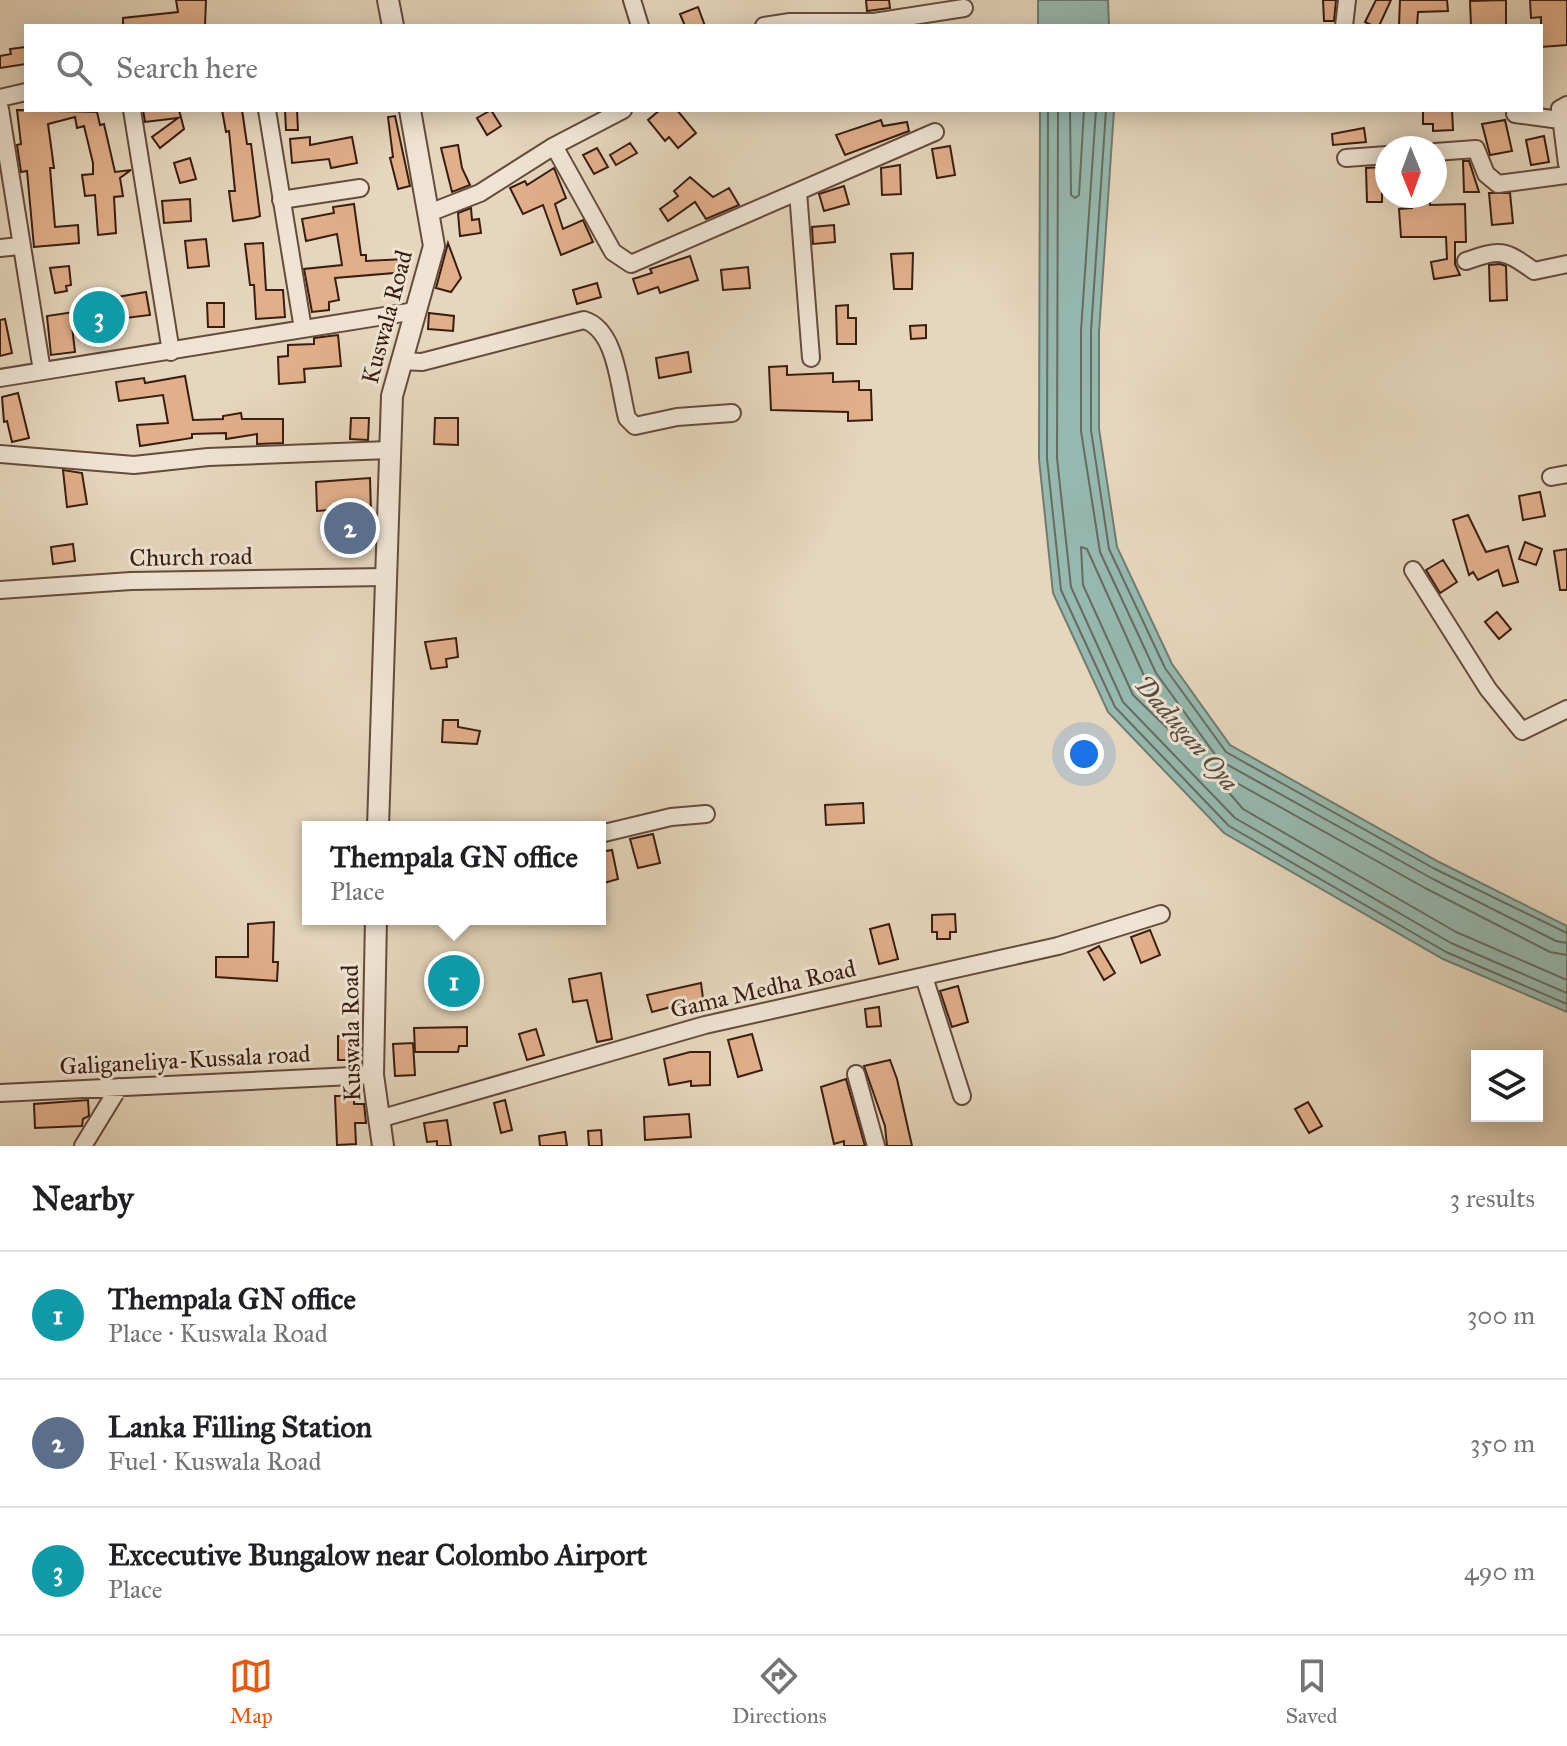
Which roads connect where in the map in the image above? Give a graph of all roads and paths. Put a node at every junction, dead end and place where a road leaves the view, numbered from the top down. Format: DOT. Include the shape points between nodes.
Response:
graph roads {
  1 [pos="388,0"];
  2 [pos="632,0"];
  3 [pos="1347,0"];
  4 [pos="964,8"];
  5 [pos="393,24"];
  6 [pos="639,24"];
  7 [pos="777,24"];
  8 [pos="1344,24"];
  9 [pos="24,92"];
  10 [pos="0,98"];
  11 [pos="0,109"];
  12 [pos="132,112"];
  13 [pos="267,112"];
  14 [pos="410,112"];
  15 [pos="619,112"];
  16 [pos="1564,113"];
  17 [pos="1515,114"];
  18 [pos="935,132"];
  19 [pos="554,146"];
  20 [pos="1447,151"];
  21 [pos="1375,156"];
  22 [pos="1346,158"];
  23 [pos="1567,164"];
  24 [pos="1567,175"];
  25 [pos="360,188"];
  26 [pos="798,192"];
  27 [pos="281,200"];
  28 [pos="429,213"];
  29 [pos="19,246"];
  30 [pos="0,248"];
  31 [pos="1466,261"];
  32 [pos="1567,264"];
  33 [pos="415,311"];
  34 [pos="303,329"];
  35 [pos="171,352"];
  36 [pos="811,358"];
  37 [pos="400,361"];
  38 [pos="42,371"];
  39 [pos="0,378"];
  40 [pos="732,413"];
  41 [pos="389,450"];
  42 [pos="0,454"];
  43 [pos="1413,570"];
  44 [pos="384,577"];
  45 [pos="0,590"];
  46 [pos="1567,709"];
  47 [pos="706,814"];
  48 [pos="378,821"];
  49 [pos="606,833"];
  50 [pos="1161,914"];
  51 [pos="376,925"];
  52 [pos="924,977"];
  53 [pos="856,1074"];
  54 [pos="373,1075"];
  55 [pos="119,1087"];
  56 [pos="0,1093"];
  57 [pos="962,1096"];
  58 [pos="379,1119"];
  59 [pos="83,1146"];
  60 [pos="383,1146"];
  61 [pos="876,1146"];
  1 -- 5 [label="street"];
  2 -- 6 [label="street"];
  3 -- 8 [label="street"];
  4 -- 7 [label="street" via="874,22"];
  9 -- 10 [label="street"];
  11 -- 29 [label="street"];
  12 -- 35 [label="street"];
  13 -- 27 [label="street"];
  14 -- 28 [label="street, Kuswala Road"];
  15 -- 19 [label="street"];
  16 -- 17 [label="street"];
  16 -- 23 [label="street"];
  18 -- 26 [label="street"];
  19 -- 26 [label="street" via="613,252 631,264"];
  19 -- 28 [label="street" via="480,193"];
  20 -- 24 [label="street" via="1476,149 1486,174 1498,184"];
  21 -- 22 [label="street"];
  25 -- 27 [label="street"];
  26 -- 36 [label="street"];
  27 -- 34 [label="street"];
  28 -- 33 [label="street, Kuswala Road" via="434,246"];
  29 -- 30 [label="street"];
  29 -- 38 [label="street"];
  31 -- 32 [label="street" via="1496,251 1510,253 1534,271"];
  33 -- 34 [label="street"];
  33 -- 37 [label="street, Kuswala Road"];
  34 -- 35 [label="street"];
  35 -- 38 [label="street"];
  37 -- 40 [label="street" via="422,362 584,320 607,338 627,418 635,426"];
  37 -- 41 [label="street, Kuswala Road"];
  38 -- 39 [label="street"];
  41 -- 42 [label="street" via="134,465"];
  41 -- 44 [label="street, Kuswala Road"];
  43 -- 46 [label="street" via="1488,689 1522,731"];
  44 -- 45 [label="street, Church road" via="131,581"];
  44 -- 48 [label="street, Kuswala Road"];
  47 -- 49 [label="street"];
  50 -- 52 [label="street, Gama Medha Road" via="1058,946"];
  51 -- 54 [label="street, Kuswala Road"];
  52 -- 57 [label="street"];
  52 -- 58 [label="street, Gama Medha Road" via="705,1025"];
  53 -- 61 [label="street"];
  54 -- 55 [label="street, Galiganeliya-Kussala road"];
  54 -- 58 [label="street, Kuswala Road"];
  55 -- 56 [label="street, Galiganeliya-Kussala road"];
  55 -- 59 [label="street"];
  58 -- 60 [label="street, Kuswala Road"];
}
